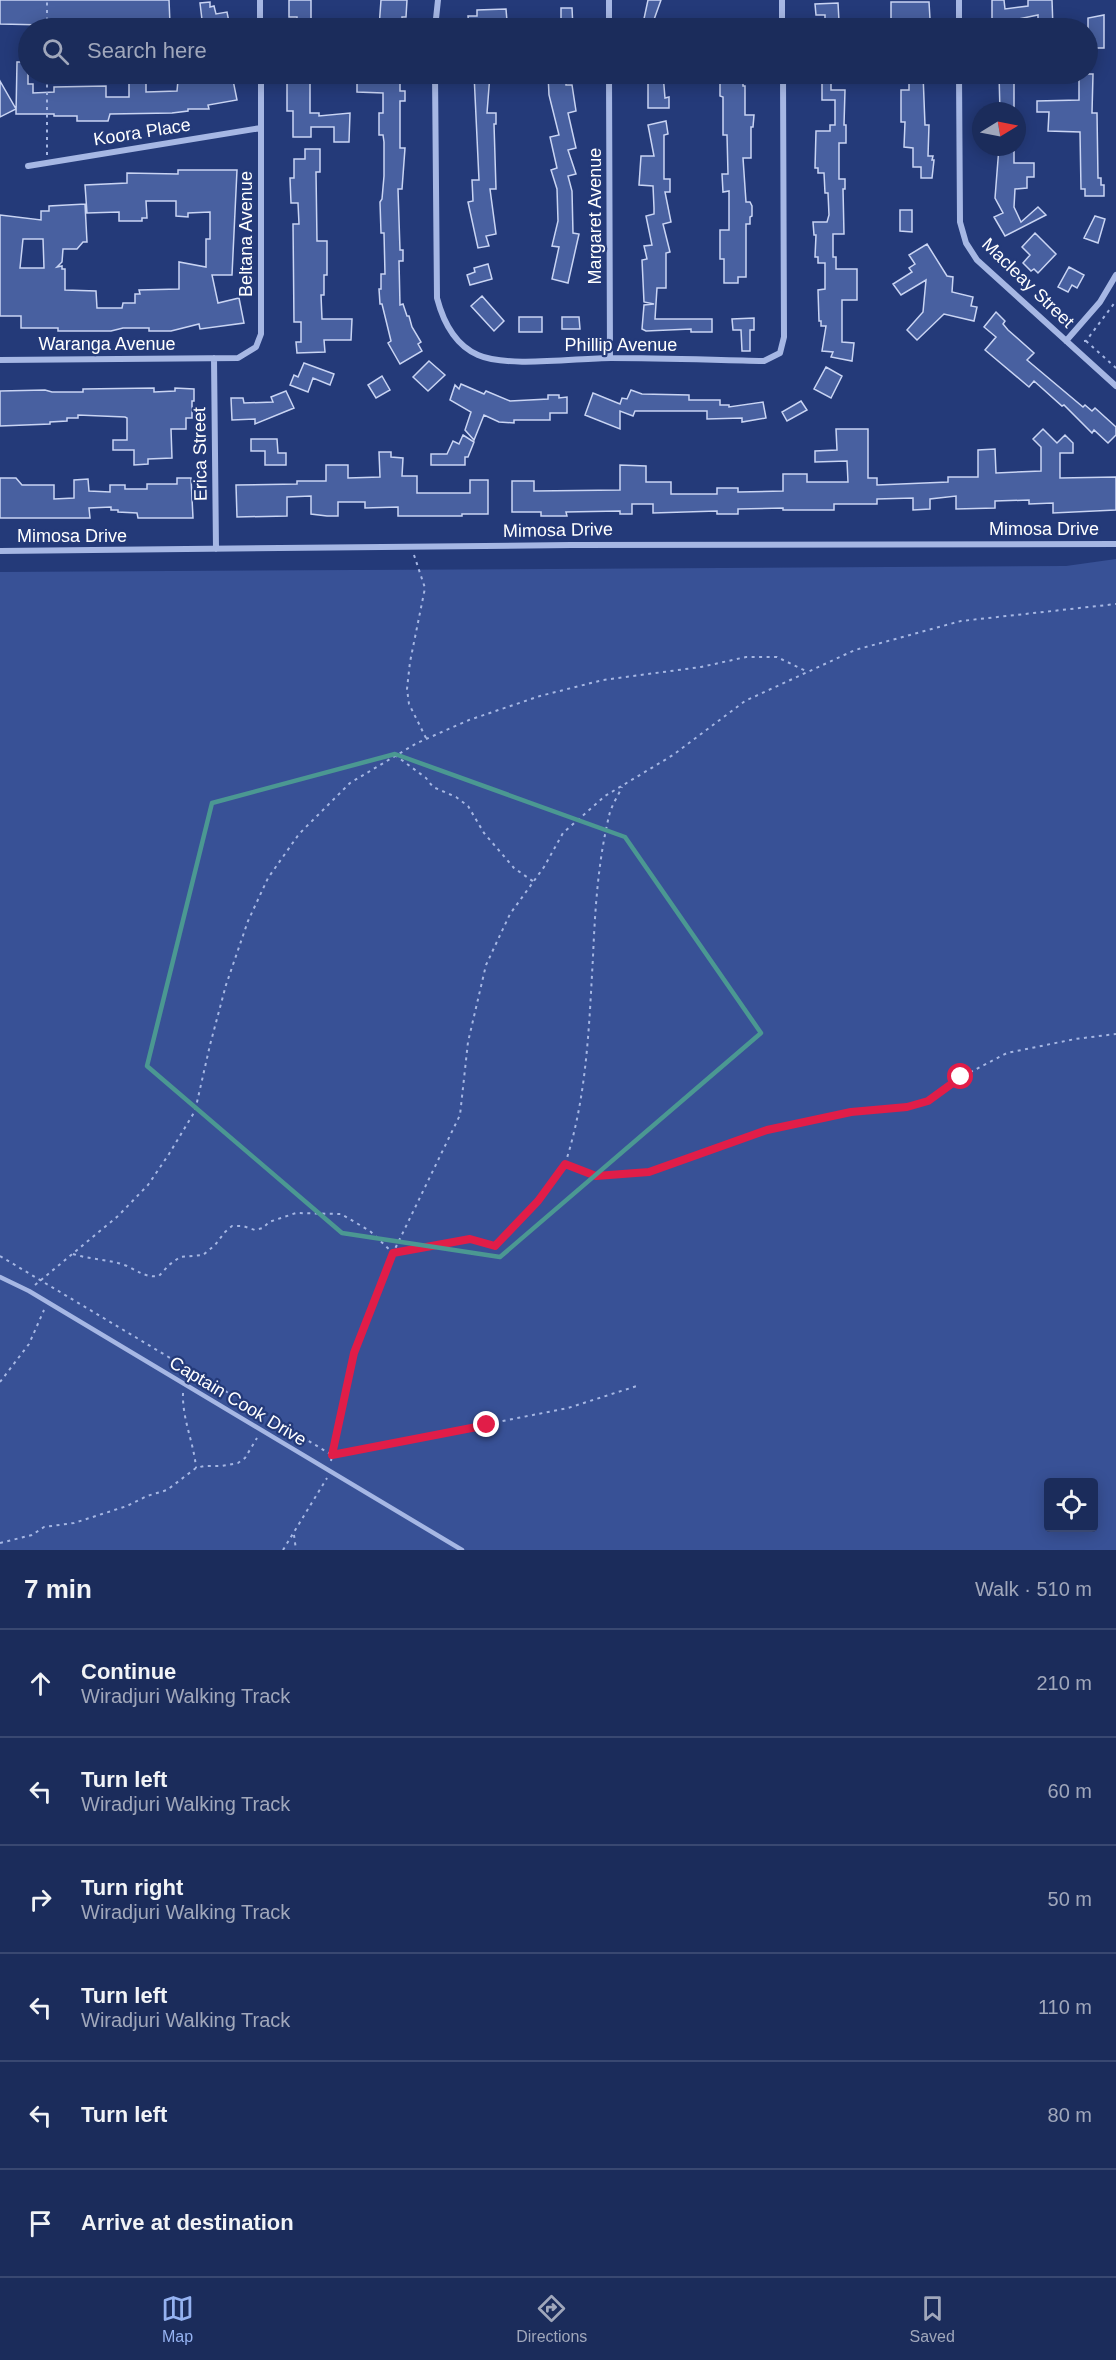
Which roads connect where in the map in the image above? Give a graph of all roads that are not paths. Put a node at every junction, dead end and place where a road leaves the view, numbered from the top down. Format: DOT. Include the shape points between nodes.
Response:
graph roads {
  1 [pos="260,0"];
  2 [pos="438,0"];
  3 [pos="609,0"];
  4 [pos="782,0"];
  5 [pos="958,0"];
  6 [pos="260,18"];
  7 [pos="436,18"];
  8 [pos="609,18"];
  9 [pos="782,18"];
  10 [pos="959,18"];
  11 [pos="261,84"];
  12 [pos="435,84"];
  13 [pos="609,84"];
  14 [pos="783,84"];
  15 [pos="959,84"];
  16 [pos="261,128"];
  17 [pos="28,166"];
  18 [pos="1116,275"];
  19 [pos="1066,341"];
  20 [pos="213,358"];
  21 [pos="610,358"];
  22 [pos="0,360"];
  23 [pos="1116,386"];
  24 [pos="1116,544"];
  25 [pos="216,549"];
  26 [pos="0,551"];
  27 [pos="0,1277"];
  28 [pos="462,1550"];
  1 -- 6 [label="street"];
  2 -- 7 [label="street"];
  3 -- 8 [label="street"];
  4 -- 9 [label="street"];
  5 -- 10 [label="street"];
  11 -- 16 [label="street, Beltana Avenue"];
  12 -- 21 [label="street, Phillip Avenue" via="437,298 445,323 468,350 492,359"];
  13 -- 21 [label="street, Margaret Avenue"];
  14 -- 21 [label="street, Phillip Avenue" via="780,353 764,361"];
  15 -- 19 [label="street, Macleay Street" via="960,222 966,243 977,260"];
  16 -- 17 [label="street, Koora Place"];
  16 -- 20 [label="street, Beltana Avenue" via="261,334 256,347 244,356"];
  18 -- 19 [label="street" via="1100,302"];
  19 -- 23 [label="street, Macleay Street"];
  20 -- 22 [label="street, Waranga Avenue"];
  20 -- 25 [label="street, Erica Street"];
  24 -- 25 [label="street, Mimosa Drive"];
  25 -- 26 [label="street, Mimosa Drive"];
  27 -- 28 [label="lane, Captain Cook Drive"];
}
